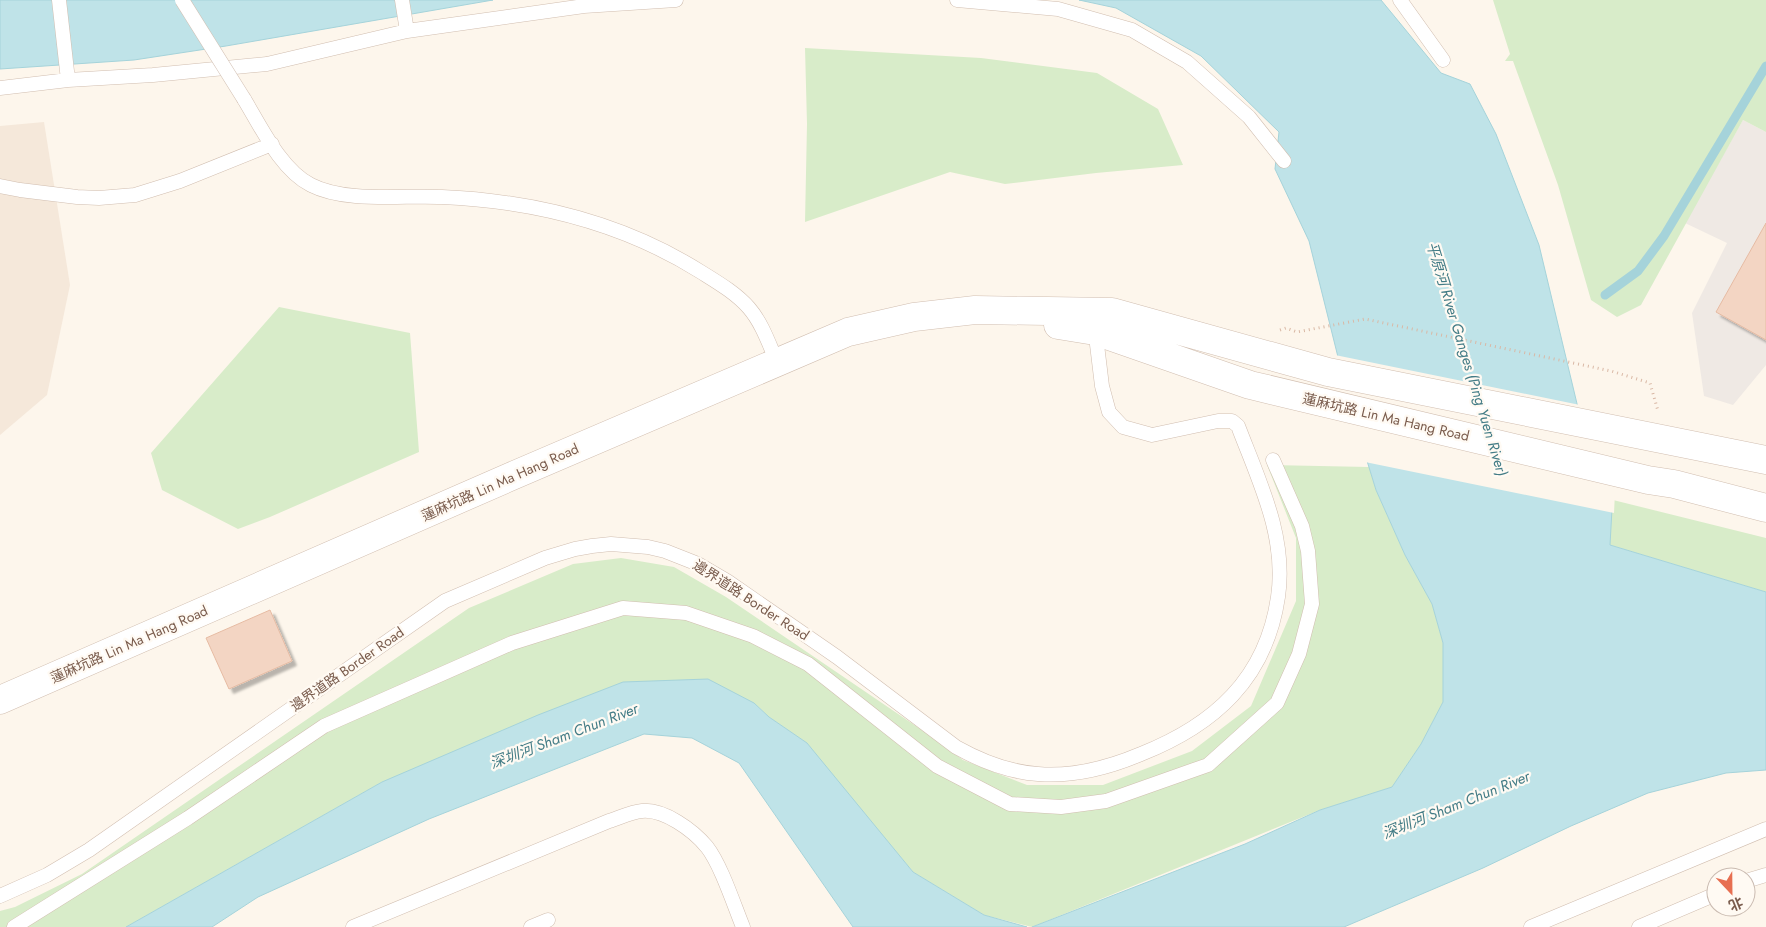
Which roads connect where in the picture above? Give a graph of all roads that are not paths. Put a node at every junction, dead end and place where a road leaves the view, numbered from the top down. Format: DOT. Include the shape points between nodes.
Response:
graph roads {
  1 [pos="59,0"];
  2 [pos="182,0"];
  3 [pos="402,0"];
  4 [pos="676,0"];
  5 [pos="957,0"];
  6 [pos="1400,0"];
  7 [pos="407,32"];
  8 [pos="1443,60"];
  9 [pos="68,80"];
  10 [pos="0,88"];
  11 [pos="272,144"];
  12 [pos="1284,161"];
  13 [pos="0,186"];
  14 [pos="1094,321"];
  15 [pos="776,362"];
  16 [pos="1273,460"];
  17 [pos="1766,460"];
  18 [pos="1766,508"];
  19 [pos="0,700"];
  20 [pos="1766,829"];
  21 [pos="0,896"];
  22 [pos="1706,898"];
  23 [pos="548,920"];
  24 [pos="14,927"];
  25 [pos="353,927"];
  26 [pos="531,927"];
  27 [pos="743,927"];
  28 [pos="1531,927"];
  29 [pos="1639,927"];
  1 -- 9 [label="lane"];
  2 -- 11 [label="lane, bridge"];
  3 -- 7 [label="lane"];
  4 -- 7 [label="lane" via="584,6"];
  5 -- 12 [label="lane" via="1058,9 1132,30 1187,62 1249,117"];
  6 -- 8 [label="lane"];
  7 -- 9 [label="lane" via="266,64 153,76"];
  9 -- 10 [label="lane"];
  11 -- 13 [label="lane" via="135,196 77,197"];
  11 -- 15 [label="lane" via="299,178 328,192 521,204 587,220 632,236 689,264 749,308 762,328"];
  14 -- 15 [label="street, 蓮麻坑路 Lin Ma Hang Road" via="1012,310 939,313 848,332"];
  14 -- 17 [label="street, 蓮麻坑路 Lin Ma Hang Road" via="1112,312 1328,372"];
  14 -- 18 [label="street, 蓮麻坑路 Lin Ma Hang Road" via="1250,385"];
  14 -- 21 [label="lane, 邊界道路 Border Road" via="1102,386 1109,412 1123,427 1152,435 1232,421 1238,426 1277,535 1280,574 1275,615 1261,654 1224,705 1176,739 1124,761 1087,772 1053,775 1002,768 956,747 837,657 698,564 648,547 592,546 545,558 445,602 89,850 47,875"];
  15 -- 19 [label="street, 蓮麻坑路 Lin Ma Hang Road"];
  16 -- 24 [label="lane" via="1302,526 1308,551 1312,604 1299,654 1277,703 1208,765 1106,801 1061,806 1010,804 937,766 808,664 777,648 753,636 686,614 623,608 512,643 324,726 188,818"];
  20 -- 28 [label="lane"];
  22 -- 29 [label="lane"];
  23 -- 26 [label="lane"];
  25 -- 27 [label="lane" via="609,821 642,811 663,814 684,826 707,847"];
}
